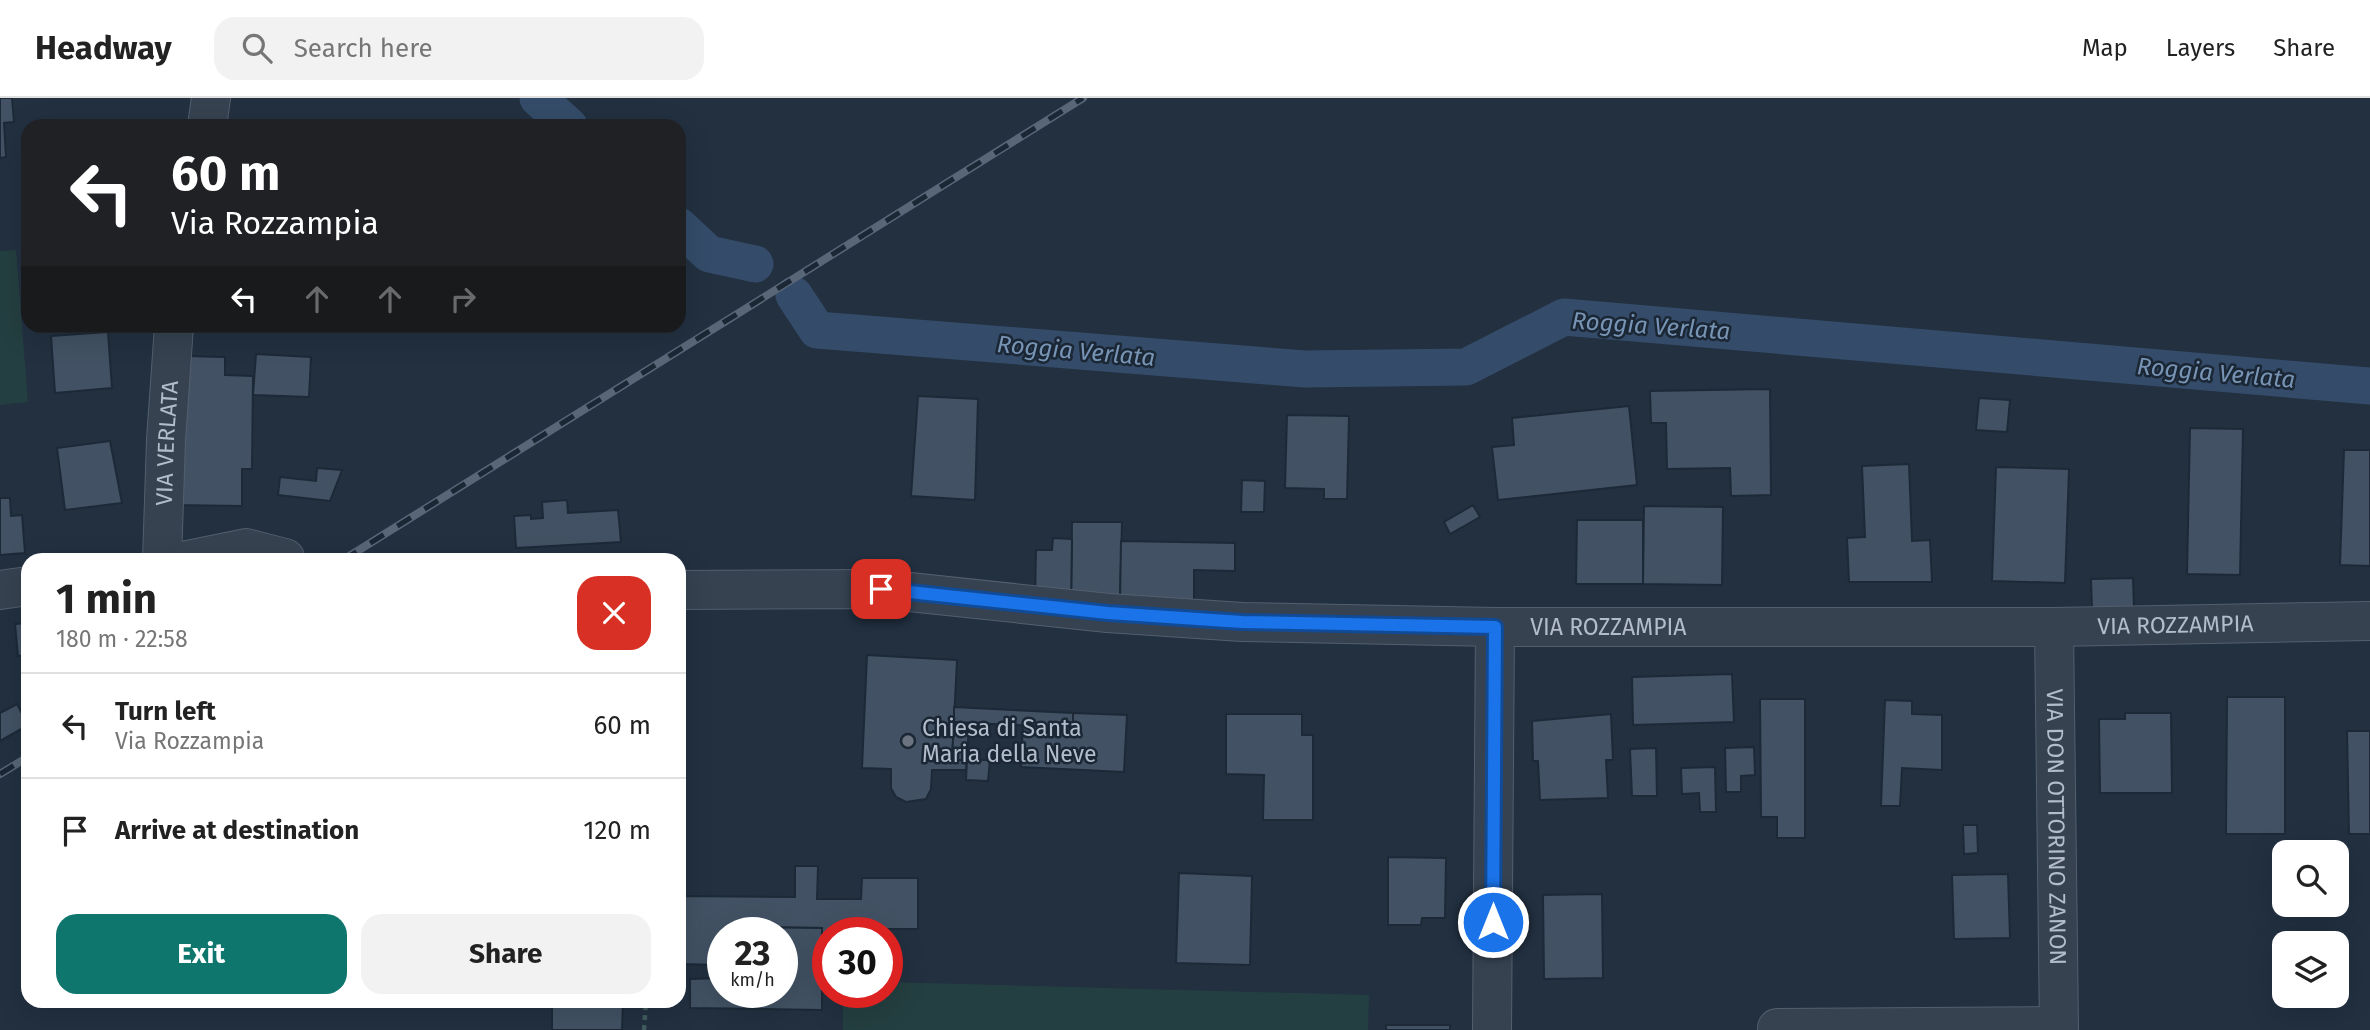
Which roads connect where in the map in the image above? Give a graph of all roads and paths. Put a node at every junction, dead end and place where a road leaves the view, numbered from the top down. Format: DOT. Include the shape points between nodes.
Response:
graph roads {
  1 [pos="211,98"];
  2 [pos="208,119"];
  3 [pos="174,333"];
  4 [pos="162,553"];
  5 [pos="221,553"];
  6 [pos="266,553"];
  7 [pos="21,587"];
  8 [pos="0,590"];
  9 [pos="686,590"];
  10 [pos="2370,621"];
  11 [pos="1495,627"];
  12 [pos="2053,627"];
  13 [pos="646,1008"];
  14 [pos="1776,1028"];
  15 [pos="2059,1028"];
  16 [pos="644,1030"];
  17 [pos="1492,1030"];
  1 -- 2 [label="street"];
  3 -- 4 [label="street, VIA VERLATA"];
  5 -- 6 [label="street" via="246,548"];
  7 -- 8 [label="street"];
  9 -- 11 [label="street, VIA ROZZAMPIA" via="881,589 1242,622"];
  10 -- 12 [label="street, VIA ROZZAMPIA"];
  11 -- 12 [label="street, VIA ROZZAMPIA"];
  11 -- 17 [label="street"];
  12 -- 15 [label="street, VIA DON OTTORINO ZANON"];
  13 -- 16 [label="path"];
  14 -- 15 [label="street, VIA DON OTTORINO ZANON"];
}
